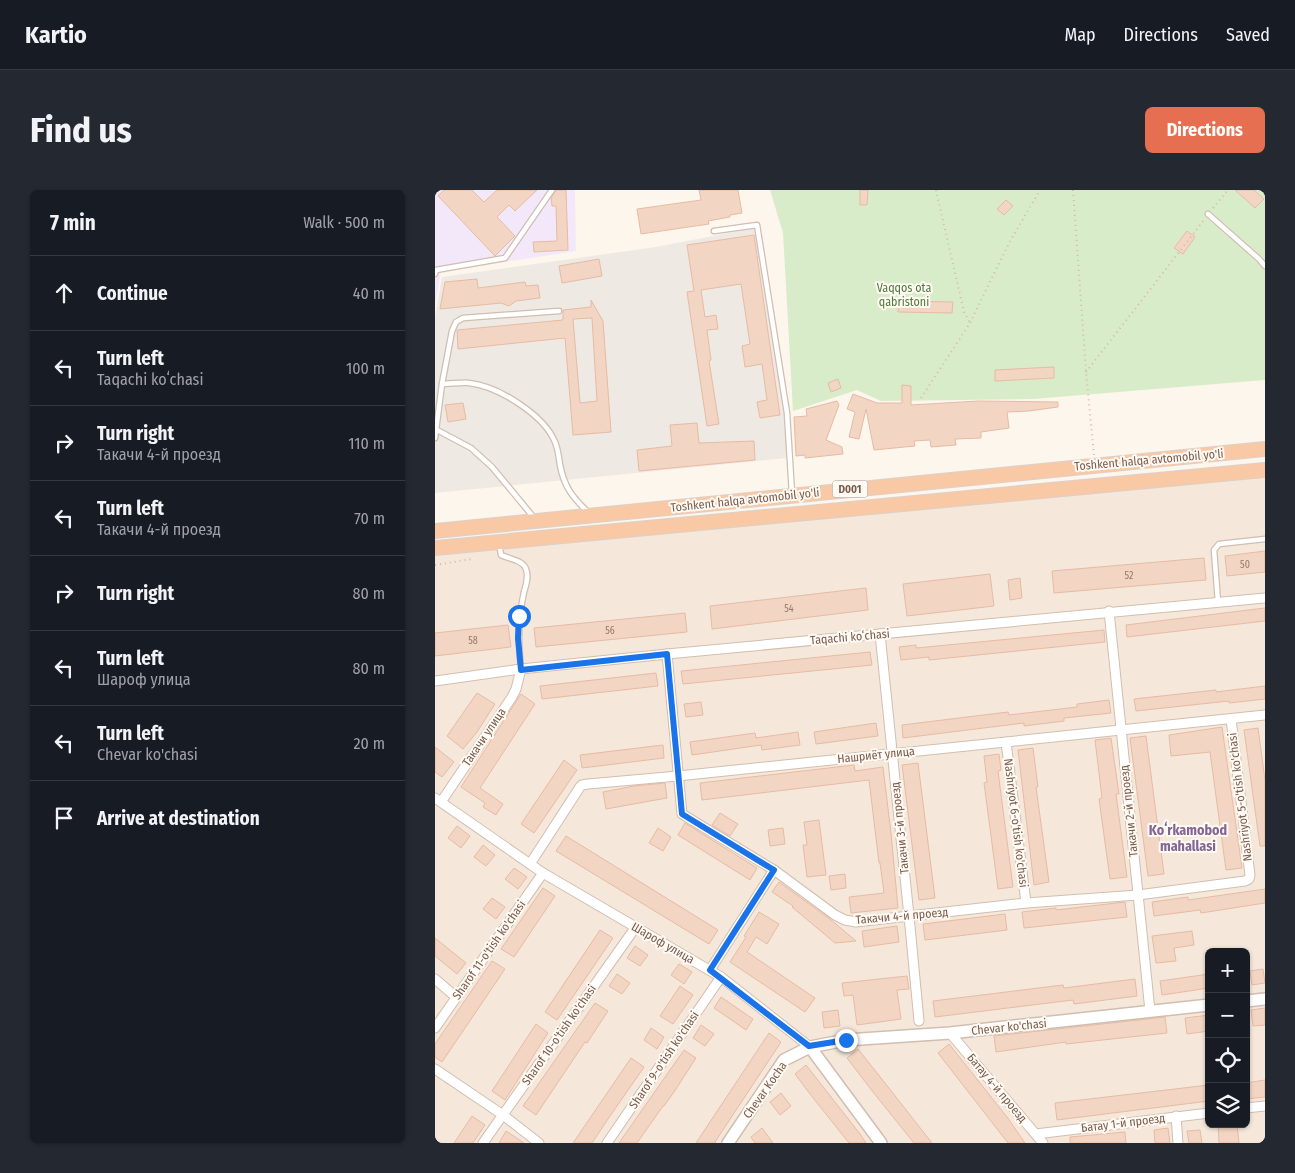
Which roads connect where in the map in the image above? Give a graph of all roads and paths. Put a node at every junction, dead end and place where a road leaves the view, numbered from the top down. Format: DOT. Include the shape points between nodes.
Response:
graph roads {
  1 [pos="552,190"];
  2 [pos="936,190"];
  3 [pos="1040,190"];
  4 [pos="1073,190"];
  5 [pos="1227,190"];
  6 [pos="1208,214"];
  7 [pos="714,232"];
  8 [pos="1265,266"];
  9 [pos="435,274"];
  10 [pos="559,311"];
  11 [pos="970,323"];
  12 [pos="1086,372"];
  13 [pos="442,384"];
  14 [pos="921,398"];
  15 [pos="437,430"];
  16 [pos="435,438"];
  17 [pos="1265,449"];
  18 [pos="1250,450"];
  19 [pos="1095,465"];
  20 [pos="1259,470"];
  21 [pos="792,495"];
  22 [pos="649,509"];
  23 [pos="592,515"];
  24 [pos="536,520"];
  25 [pos="651,527"];
  26 [pos="435,530"];
  27 [pos="1265,539"];
  28 [pos="498,542"];
  29 [pos="435,548"];
  30 [pos="472,559"];
  31 [pos="435,565"];
  32 [pos="1265,598"];
  33 [pos="1218,602"];
  34 [pos="1109,611"];
  35 [pos="880,634"];
  36 [pos="667,654"];
  37 [pos="521,670"];
  38 [pos="435,681"];
  39 [pos="1265,715"];
  40 [pos="1231,719"];
  41 [pos="1121,731"];
  42 [pos="1006,742"];
  43 [pos="892,753"];
  44 [pos="678,776"];
  45 [pos="438,800"];
  46 [pos="530,864"];
  47 [pos="774,870"];
  48 [pos="543,873"];
  49 [pos="1250,875"];
  50 [pos="1138,894"];
  51 [pos="1026,903"];
  52 [pos="909,916"];
  53 [pos="635,928"];
  54 [pos="710,970"];
  55 [pos="721,977"];
  56 [pos="435,980"];
  57 [pos="456,997"];
  58 [pos="1265,1000"];
  59 [pos="1250,1001"];
  60 [pos="1205,1005"];
  61 [pos="1150,1011"];
  62 [pos="919,1021"];
  63 [pos="435,1028"];
  64 [pos="950,1033"];
  65 [pos="809,1046"];
  66 [pos="435,1070"];
  67 [pos="1265,1106"];
  68 [pos="1250,1108"];
  69 [pos="1205,1113"];
  70 [pos="503,1115"];
  71 [pos="1176,1116"];
  72 [pos="1036,1134"];
  73 [pos="734,1141"];
  74 [pos="483,1143"];
  75 [pos="539,1143"];
  76 [pos="607,1143"];
  77 [pos="881,1143"];
  78 [pos="1043,1143"];
  79 [pos="1178,1143"];
  1 -- 9 [label="lane" via="505,258 436,270"];
  2 -- 11 [label="path" via="963,312"];
  3 -- 11 [label="path" via="1009,243"];
  4 -- 12 [label="path"];
  5 -- 6 [label="path"];
  6 -- 8 [label="lane"];
  6 -- 12 [label="path"];
  7 -- 21 [label="lane" via="757,225 787,413"];
  10 -- 13 [label="lane" via="463,318 456,322"];
  11 -- 14 [label="path"];
  12 -- 19 [label="path"];
  13 -- 15 [label="lane"];
  13 -- 23 [label="lane" via="469,383 487,388 519,403 541,420 555,442 569,492"];
  15 -- 16 [label="lane"];
  15 -- 24 [label="lane" via="471,448 485,460"];
  17 -- 18 [label="highway, Toshkent halqa avtomobil yo'li / D001"];
  18 -- 19 [label="highway, Toshkent halqa avtomobil yo'li / D001"];
  18 -- 20 [label="highway" via="1255,454"];
  19 -- 21 [label="highway, Toshkent halqa avtomobil yo'li / D001"];
  20 -- 25 [label="highway, Toshkent halqa avtomobil yo'li / D001"];
  21 -- 22 [label="highway, Toshkent halqa avtomobil yo'li / D001"];
  22 -- 23 [label="highway, Toshkent halqa avtomobil yo'li / D001"];
  22 -- 25 [label="highway"];
  23 -- 24 [label="highway, Toshkent halqa avtomobil yo'li / D001"];
  24 -- 26 [label="highway, Toshkent halqa avtomobil yo'li / D001"];
  25 -- 28 [label="highway, Toshkent halqa avtomobil yo'li / D001"];
  27 -- 33 [label="lane" via="1219,544 1214,550"];
  28 -- 29 [label="highway, Toshkent halqa avtomobil yo'li / D001"];
  28 -- 37 [label="lane" via="501,555 521,562 528,576 519,616"];
  30 -- 31 [label="path"];
  32 -- 33 [label="street, Taqachi koʻchasi"];
  33 -- 34 [label="street, Taqachi koʻchasi"];
  34 -- 35 [label="street, Taqachi koʻchasi"];
  34 -- 41 [label="street, Такачи 2-й проезд"];
  35 -- 36 [label="street, Taqachi koʻchasi"];
  35 -- 43 [label="street, Такачи 3-й проезд"];
  36 -- 37 [label="street, Taqachi koʻchasi"];
  36 -- 44 [label="street, Такачи 4-й проезд"];
  37 -- 38 [label="street, Taqachi koʻchasi"];
  37 -- 45 [label="street, Такачи улица" via="511,697"];
  39 -- 40 [label="street, Нашриёт улица"];
  40 -- 41 [label="street, Нашриёт улица"];
  40 -- 49 [label="street, Nashriyot 5-o'tish ko'chasi"];
  41 -- 42 [label="street, Нашриёт улица"];
  41 -- 50 [label="street, Такачи 2-й проезд"];
  42 -- 43 [label="street, Нашриёт улица"];
  42 -- 51 [label="street, Nashriyot 6-o'tish ko'chasi"];
  43 -- 44 [label="street, Нашриёт улица"];
  43 -- 52 [label="street, Такачи 3-й проезд"];
  44 -- 46 [label="street, Нашриёт улица" via="582,785"];
  44 -- 47 [label="street, Такачи 4-й проезд" via="682,814"];
  45 -- 46 [label="street, Шароф улица"];
  46 -- 48 [label="street, Шароф улица"];
  47 -- 52 [label="street, Такачи 4-й проезд" via="845,920 856,922"];
  47 -- 54 [label="street"];
  48 -- 53 [label="street, Шароф улица"];
  48 -- 57 [label="street, Sharof 11-o'tish ko'chasi"];
  49 -- 50 [label="street, Такачи 4-й проезд" via="1249,879 1236,883"];
  50 -- 51 [label="street, Такачи 4-й проезд"];
  50 -- 61 [label="street, Такачи 2-й проезд"];
  51 -- 52 [label="street, Такачи 4-й проезд"];
  52 -- 62 [label="street, Такачи 3-й проезд"];
  53 -- 54 [label="street, Шароф улица"];
  53 -- 70 [label="street, Sharof 10-o'tish ko'chasi"];
  54 -- 55 [label="street, Шароф улица"];
  55 -- 65 [label="street, Шароф улица"];
  55 -- 76 [label="street, Sharof 9-o'tish ko'chasi"];
  56 -- 57 [label="street"];
  57 -- 63 [label="street, Sharof 11-o'tish ko'chasi"];
  58 -- 59 [label="street"];
  60 -- 61 [label="street, Chevar ko'chasi"];
  61 -- 64 [label="street, Chevar ko'chasi"];
  64 -- 65 [label="street, Chevar ko'chasi" via="846,1040"];
  64 -- 72 [label="street, Батау 4-й проезд"];
  65 -- 73 [label="street, Chevar Kocha" via="784,1060"];
  65 -- 77 [label="street, Шароф улица"];
  66 -- 70 [label="street"];
  67 -- 68 [label="street"];
  69 -- 71 [label="street, Батау 1-й проезд"];
  70 -- 74 [label="street, Sharof 10-o'tish ko'chasi"];
  70 -- 75 [label="street"];
  71 -- 72 [label="street, Батау 1-й проезд"];
  71 -- 79 [label="street"];
  72 -- 78 [label="street, Батау 4-й проезд"];
}
